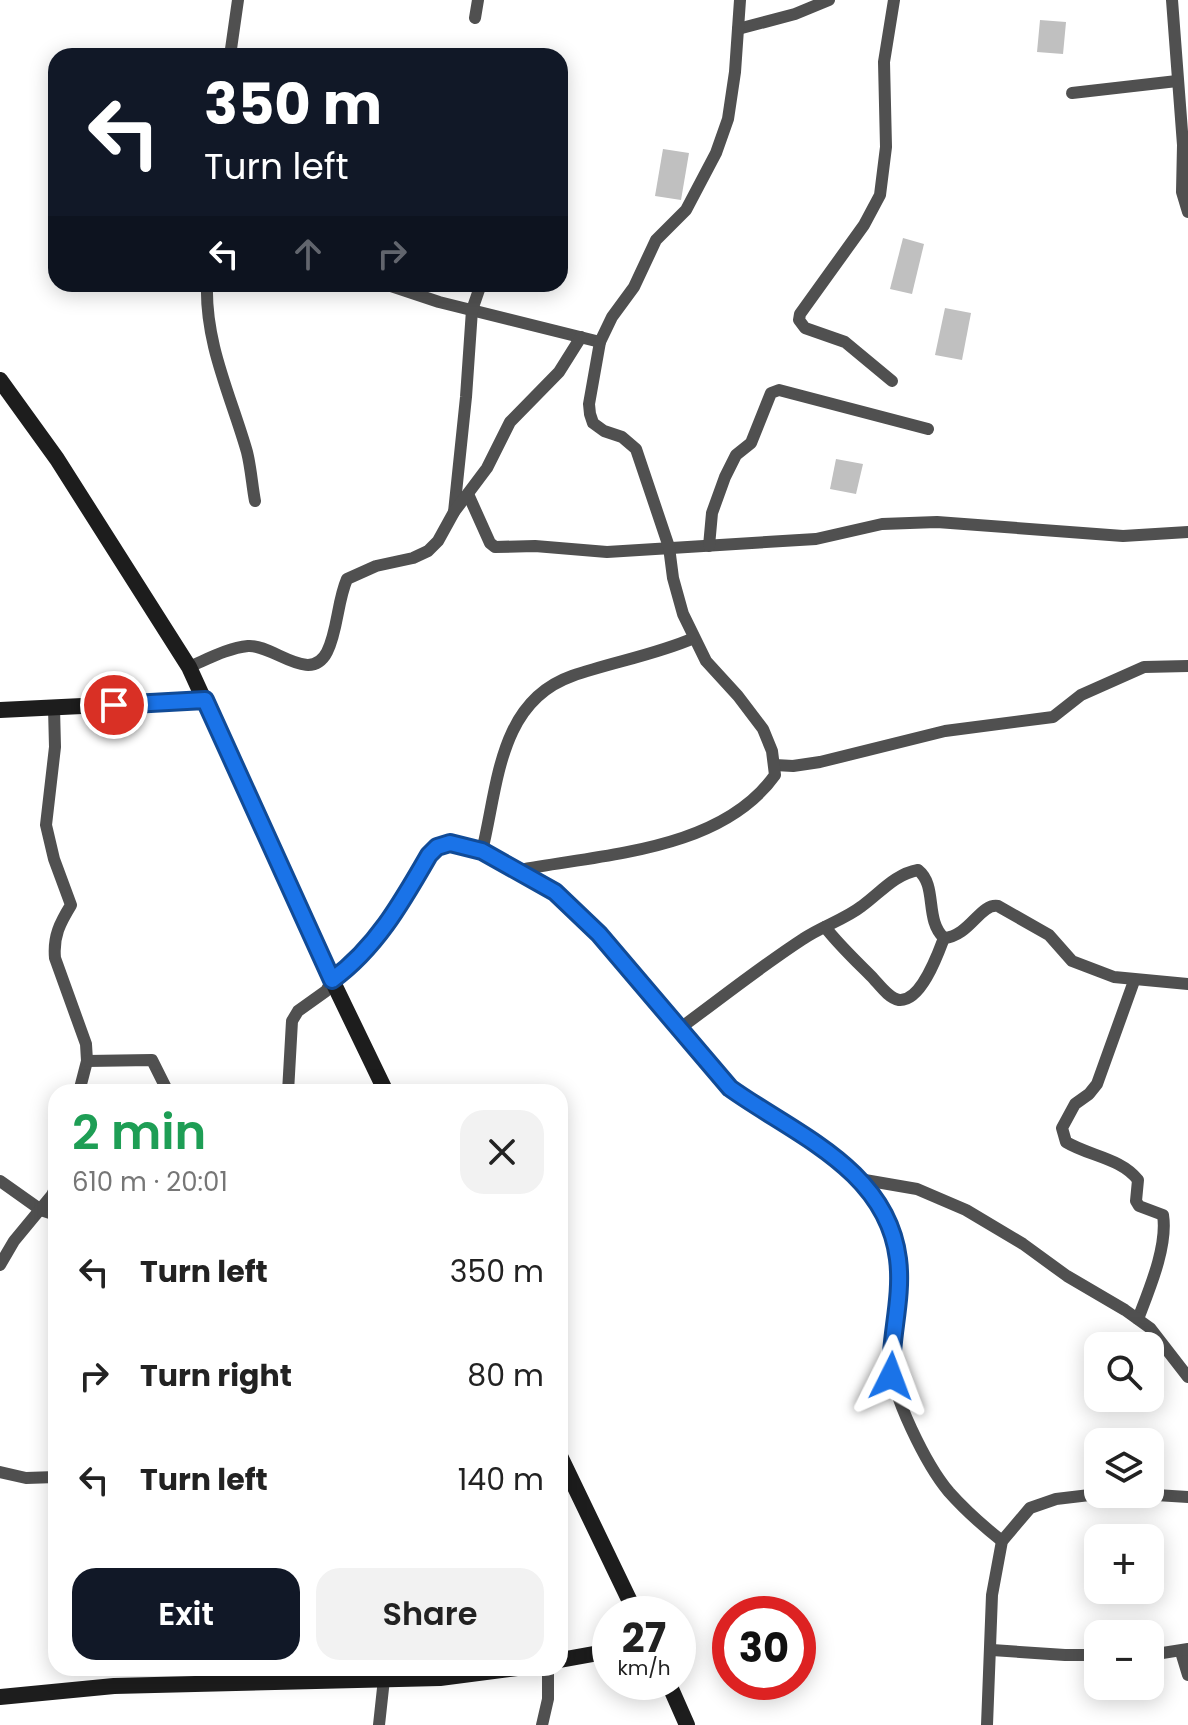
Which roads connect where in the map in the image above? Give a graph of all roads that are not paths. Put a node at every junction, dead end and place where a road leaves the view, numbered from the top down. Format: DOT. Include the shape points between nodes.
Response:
graph roads {
  1 [pos="238,0"];
  2 [pos="478,0"];
  3 [pos="740,0"];
  4 [pos="829,0"];
  5 [pos="894,0"];
  6 [pos="1172,0"];
  7 [pos="475,18"];
  8 [pos="738,29"];
  9 [pos="231,48"];
  10 [pos="1177,81"];
  11 [pos="1072,93"];
  12 [pos="1188,212"];
  13 [pos="208,292"];
  14 [pos="409,292"];
  15 [pos="478,292"];
  16 [pos="472,310"];
  17 [pos="581,337"];
  18 [pos="600,342"];
  19 [pos="892,381"];
  20 [pos="1,382"];
  21 [pos="928,429"];
  22 [pos="468,494"];
  23 [pos="255,501"];
  24 [pos="454,512"];
  25 [pos="1188,532"];
  26 [pos="709,546"];
  27 [pos="669,547"];
  28 [pos="694,638"];
  29 [pos="1188,666"];
  30 [pos="189,667"];
  31 [pos="205,700"];
  32 [pos="54,708"];
  33 [pos="0,710"];
  34 [pos="775,765"];
  35 [pos="482,851"];
  36 [pos="519,870"];
  37 [pos="825,927"];
  38 [pos="944,938"];
  39 [pos="332,980"];
  40 [pos="1134,981"];
  41 [pos="1188,984"];
  42 [pos="679,1029"];
  43 [pos="87,1061"];
  44 [pos="81,1084"];
  45 [pos="164,1084"];
  46 [pos="288,1084"];
  47 [pos="382,1084"];
  48 [pos="859,1179"];
  49 [pos="0,1181"];
  50 [pos="48,1199"];
  51 [pos="41,1210"];
  52 [pos="48,1212"];
  53 [pos="0,1265"];
  54 [pos="1138,1319"];
  55 [pos="1188,1377"];
  56 [pos="0,1472"];
  57 [pos="568,1473"];
  58 [pos="48,1477"];
  59 [pos="1084,1496"];
  60 [pos="1164,1496"];
  61 [pos="1188,1497"];
  62 [pos="1002,1541"];
  63 [pos="627,1596"];
  64 [pos="992,1650"];
  65 [pos="1184,1650"];
  66 [pos="1164,1653"];
  67 [pos="592,1654"];
  68 [pos="1084,1654"];
  69 [pos="568,1659"];
  70 [pos="1188,1675"];
  71 [pos="455,1676"];
  72 [pos="548,1676"];
  73 [pos="384,1679"];
  74 [pos="0,1697"];
  75 [pos="676,1700"];
  76 [pos="379,1725"];
  77 [pos="542,1725"];
  78 [pos="687,1725"];
  79 [pos="987,1725"];
  1 -- 9 [label="street"];
  2 -- 7 [label="street"];
  3 -- 8 [label="street"];
  4 -- 8 [label="street"];
  5 -- 19 [label="street" via="884,62 886,147 880,195 799,320 805,328 845,342"];
  6 -- 10 [label="street"];
  8 -- 18 [label="street" via="728,119 716,153 686,210 656,240"];
  10 -- 11 [label="street"];
  10 -- 12 [label="street" via="1182,192"];
  13 -- 23 [label="street" via="219,370 249,457"];
  14 -- 16 [label="street"];
  15 -- 16 [label="street"];
  16 -- 17 [label="street"];
  16 -- 24 [label="street"];
  17 -- 18 [label="street"];
  17 -- 22 [label="street" via="559,372 510,422"];
  18 -- 27 [label="street" via="589,404 593,423 636,449"];
  20 -- 30 [label="street" via="57,459"];
  21 -- 26 [label="street" via="779,390 771,393 751,443 736,455 725,477 712,513"];
  22 -- 24 [label="street"];
  22 -- 27 [label="street" via="495,547 607,552"];
  24 -- 30 [label="street" via="428,551 347,579 322,660 297,664 253,645"];
  25 -- 26 [label="street" via="1123,536 937,522 882,524 816,539"];
  26 -- 27 [label="street"];
  27 -- 28 [label="street" via="673,578"];
  28 -- 34 [label="street" via="706,661 763,729"];
  28 -- 35 [label="street" via="572,676 548,686 528,705 503,757"];
  29 -- 34 [label="street" via="1144,667 1081,695 1053,717 945,731 820,762"];
  30 -- 31 [label="street"];
  31 -- 32 [label="street"];
  31 -- 39 [label="street"];
  32 -- 33 [label="street"];
  32 -- 43 [label="street" via="46,825 71,905 54,945"];
  34 -- 36 [label="street" via="766,787 713,825 629,851"];
  35 -- 36 [label="street"];
  35 -- 39 [label="street" via="450,843 437,847 378,937"];
  36 -- 42 [label="street" via="574,908"];
  37 -- 38 [label="street" via="897,878 918,870 928,884 932,918"];
  37 -- 38 [label="street" via="847,955 898,1000 916,991"];
  37 -- 42 [label="street"];
  38 -- 40 [label="street" via="962,931 986,908 998,906 1049,935 1072,961"];
  39 -- 46 [label="street" via="292,1021"];
  39 -- 47 [label="street"];
  40 -- 41 [label="street"];
  40 -- 54 [label="street" via="1097,1084 1075,1104 1062,1128 1066,1142 1129,1170 1138,1180 1139,1206 1163,1215 1153,1280"];
  42 -- 48 [label="street" via="730,1088 801,1131"];
  43 -- 44 [label="street"];
  43 -- 45 [label="street" via="152,1060"];
  48 -- 54 [label="street" via="917,1189 966,1210"];
  48 -- 62 [label="street" via="888,1225 898,1259 891,1358 897,1395 947,1489"];
  49 -- 51 [label="street"];
  50 -- 51 [label="street"];
  51 -- 52 [label="street"];
  51 -- 53 [label="street"];
  54 -- 55 [label="street"];
  56 -- 58 [label="street"];
  57 -- 63 [label="street"];
  59 -- 62 [label="street" via="1030,1508"];
  60 -- 61 [label="street"];
  62 -- 64 [label="street" via="992,1595"];
  64 -- 68 [label="street"];
  64 -- 79 [label="street"];
  65 -- 66 [label="street"];
  65 -- 70 [label="street"];
  67 -- 69 [label="street"];
  71 -- 73 [label="street"];
  72 -- 77 [label="street"];
  73 -- 74 [label="street" via="114,1686"];
  73 -- 76 [label="street"];
  75 -- 78 [label="street"];
}
